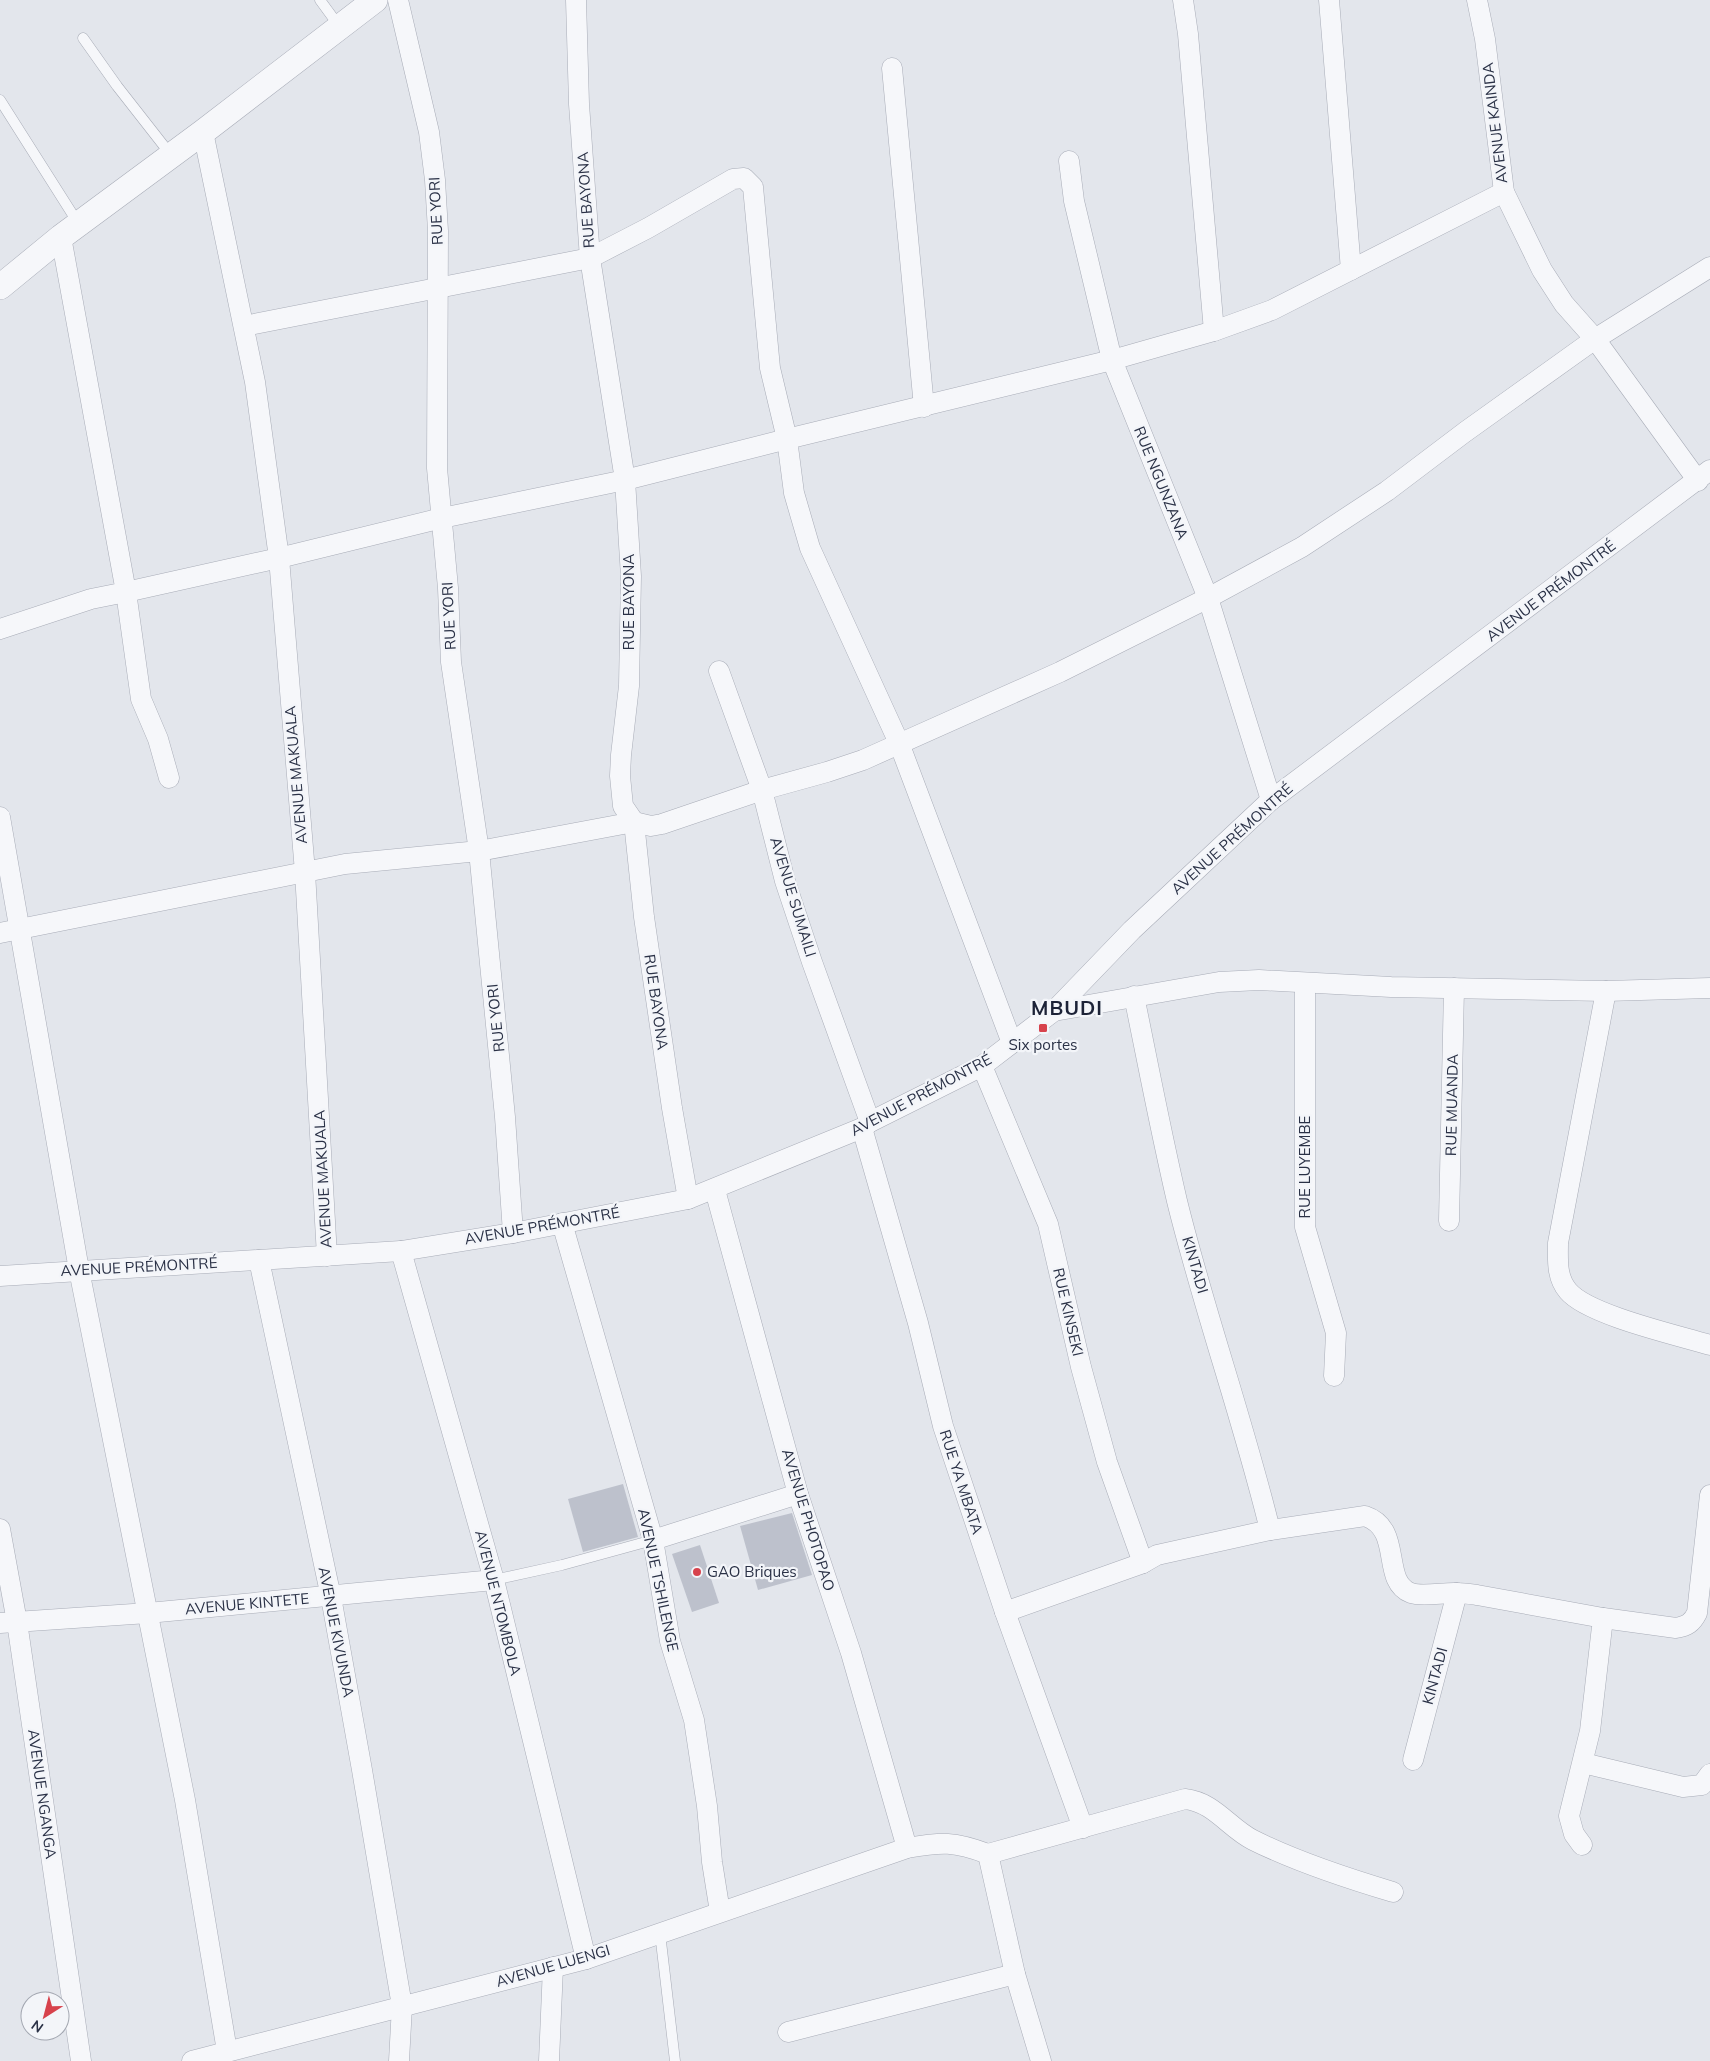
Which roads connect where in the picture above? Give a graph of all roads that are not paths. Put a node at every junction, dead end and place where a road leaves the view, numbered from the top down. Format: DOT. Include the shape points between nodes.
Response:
graph roads {
  1 [pos="320,0"];
  2 [pos="375,0"];
  3 [pos="398,0"];
  4 [pos="576,0"];
  5 [pos="1182,0"];
  6 [pos="1329,0"];
  7 [pos="1477,0"];
  8 [pos="339,26"];
  9 [pos="83,38"];
  10 [pos="892,68"];
  11 [pos="0,100"];
  12 [pos="203,132"];
  13 [pos="171,155"];
  14 [pos="1069,161"];
  15 [pos="1504,192"];
  16 [pos="70,230"];
  17 [pos="590,258"];
  18 [pos="1710,267"];
  19 [pos="1351,270"];
  20 [pos="0,286"];
  21 [pos="437,288"];
  22 [pos="244,326"];
  23 [pos="1214,331"];
  24 [pos="1595,339"];
  25 [pos="1112,360"];
  26 [pos="924,407"];
  27 [pos="787,439"];
  28 [pos="1704,475"];
  29 [pos="625,480"];
  30 [pos="442,518"];
  31 [pos="278,558"];
  32 [pos="126,592"];
  33 [pos="1208,598"];
  34 [pos="0,629"];
  35 [pos="719,671"];
  36 [pos="899,743"];
  37 [pos="169,778"];
  38 [pos="762,790"];
  39 [pos="1271,800"];
  40 [pos="0,818"];
  41 [pos="634,822"];
  42 [pos="479,851"];
  43 [pos="304,872"];
  44 [pos="9,931"];
  45 [pos="1305,983"];
  46 [pos="1454,988"];
  47 [pos="1710,988"];
  48 [pos="1606,991"];
  49 [pos="1134,996"];
  50 [pos="1054,1011"];
  51 [pos="1012,1043"];
  52 [pos="982,1066"];
  53 [pos="866,1125"];
  54 [pos="715,1190"];
  55 [pos="688,1200"];
  56 [pos="1450,1221"];
  57 [pos="562,1223"];
  58 [pos="514,1233"];
  59 [pos="401,1251"];
  60 [pos="328,1256"];
  61 [pos="259,1260"];
  62 [pos="79,1270"];
  63 [pos="0,1276"];
  64 [pos="1710,1345"];
  65 [pos="1334,1376"];
  66 [pos="798,1494"];
  67 [pos="1710,1495"];
  68 [pos="0,1528"];
  69 [pos="1270,1530"];
  70 [pos="653,1540"];
  71 [pos="1142,1563"];
  72 [pos="494,1580"];
  73 [pos="1457,1593"];
  74 [pos="331,1597"];
  75 [pos="1005,1612"];
  76 [pos="148,1613"];
  77 [pos="1603,1618"];
  78 [pos="8,1623"];
  79 [pos="1413,1760"];
  80 [pos="1583,1763"];
  81 [pos="1710,1774"];
  82 [pos="1083,1828"];
  83 [pos="1582,1845"];
  84 [pos="907,1848"];
  85 [pos="988,1854"];
  86 [pos="1393,1892"];
  87 [pos="720,1912"];
  88 [pos="660,1933"];
  89 [pos="586,1958"];
  90 [pos="553,1967"];
  91 [pos="1015,1974"];
  92 [pos="402,2006"];
  93 [pos="788,2032"];
  94 [pos="227,2051"];
  95 [pos="81,2061"];
  96 [pos="192,2061"];
  97 [pos="399,2061"];
  98 [pos="549,2061"];
  99 [pos="675,2061"];
  100 [pos="1041,2061"];
  1 -- 8 [label="lane"];
  2 -- 8 [label="street"];
  3 -- 21 [label="street, RUE YORI" via="429,132 438,232"];
  4 -- 17 [label="street, RUE BAYONA" via="579,104"];
  5 -- 23 [label="street" via="1188,34"];
  6 -- 19 [label="street"];
  7 -- 15 [label="street, AVENUE KAINDA"];
  8 -- 12 [label="street"];
  9 -- 13 [label="lane"];
  10 -- 26 [label="street"];
  11 -- 16 [label="lane"];
  12 -- 13 [label="street"];
  12 -- 22 [label="street, AVENUE MAKUALA"];
  13 -- 16 [label="street"];
  14 -- 25 [label="street, RUE NGUNZANA" via="1074,201"];
  15 -- 19 [label="street"];
  15 -- 24 [label="street, AVENUE KAINDA" via="1542,270 1564,304"];
  16 -- 20 [label="street"];
  16 -- 32 [label="street"];
  17 -- 21 [label="street"];
  17 -- 27 [label="street" via="733,179 748,180 753,187 770,368"];
  17 -- 29 [label="street, RUE BAYONA"];
  18 -- 24 [label="street"];
  19 -- 23 [label="street" via="1272,310"];
  21 -- 22 [label="street"];
  21 -- 30 [label="street, RUE YORI" via="437,468"];
  22 -- 31 [label="street, AVENUE MAKUALA" via="255,382"];
  23 -- 25 [label="street"];
  24 -- 28 [label="street, AVENUE KAINDA"];
  24 -- 33 [label="street" via="1388,491 1302,547"];
  25 -- 26 [label="street"];
  25 -- 33 [label="street, RUE NGUNZANA"];
  26 -- 27 [label="street"];
  27 -- 29 [label="street"];
  27 -- 36 [label="street" via="794,493 810,548"];
  28 -- 39 [label="street, AVENUE PRÉMONTRÉ"];
  29 -- 30 [label="street"];
  29 -- 41 [label="street, RUE BAYONA" via="630,596 629,686 620,776 624,806"];
  30 -- 31 [label="street"];
  30 -- 42 [label="street, RUE YORI" via="452,662"];
  31 -- 32 [label="street"];
  31 -- 43 [label="street, AVENUE MAKUALA"];
  32 -- 34 [label="street" via="91,599"];
  32 -- 37 [label="street" via="142,699"];
  33 -- 36 [label="street" via="1060,672"];
  33 -- 39 [label="street, RUE NGUNZANA"];
  35 -- 38 [label="street, AVENUE SUMAILI"];
  36 -- 38 [label="street" via="862,760"];
  36 -- 51 [label="street"];
  38 -- 41 [label="street" via="662,824 651,826"];
  38 -- 53 [label="street, AVENUE SUMAILI" via="785,881"];
  39 -- 50 [label="street, AVENUE PRÉMONTRÉ" via="1132,930"];
  40 -- 44 [label="street"];
  41 -- 42 [label="street"];
  41 -- 55 [label="street, RUE BAYONA" via="644,917"];
  42 -- 43 [label="street" via="345,864"];
  42 -- 58 [label="street, RUE YORI"];
  43 -- 44 [label="street"];
  43 -- 60 [label="street, AVENUE MAKUALA"];
  44 -- 62 [label="street"];
  45 -- 46 [label="street"];
  45 -- 49 [label="street" via="1219,982"];
  45 -- 65 [label="street, RUE LUYEMBE" via="1305,1227 1336,1333"];
  46 -- 48 [label="street"];
  46 -- 56 [label="street, RUE MUANDA"];
  47 -- 48 [label="street"];
  48 -- 64 [label="street" via="1558,1243 1558,1270 1567,1291 1605,1314"];
  49 -- 50 [label="street"];
  49 -- 69 [label="street, KINTADI" via="1178,1201"];
  50 -- 51 [label="street, AVENUE PRÉMONTRÉ"];
  51 -- 52 [label="street, AVENUE PRÉMONTRÉ"];
  52 -- 53 [label="street, AVENUE PRÉMONTRÉ"];
  52 -- 71 [label="street, RUE KINSEKI" via="1048,1224 1107,1462"];
  53 -- 54 [label="street, AVENUE PRÉMONTRÉ"];
  53 -- 75 [label="street, RUE YA MBATA" via="942,1426"];
  54 -- 55 [label="street, AVENUE PRÉMONTRÉ"];
  54 -- 66 [label="street, AVENUE PHOTOPAO"];
  55 -- 57 [label="street, AVENUE PRÉMONTRÉ"];
  57 -- 58 [label="street, AVENUE PRÉMONTRÉ"];
  57 -- 70 [label="street, AVENUE TSHILENGE"];
  58 -- 59 [label="street, AVENUE PRÉMONTRÉ"];
  59 -- 60 [label="street, AVENUE PRÉMONTRÉ"];
  59 -- 72 [label="street, AVENUE NTOMBOLA"];
  60 -- 61 [label="street, AVENUE PRÉMONTRÉ"];
  61 -- 62 [label="street, AVENUE PRÉMONTRÉ"];
  61 -- 74 [label="street, AVENUE KIVUNDA"];
  62 -- 63 [label="street, AVENUE PRÉMONTRÉ"];
  62 -- 76 [label="street"];
  66 -- 70 [label="street"];
  66 -- 84 [label="street, AVENUE PHOTOPAO" via="851,1653"];
  67 -- 77 [label="street" via="1697,1613 1693,1620 1685,1627 1676,1628"];
  68 -- 78 [label="street, AVENUE NGANGA"];
  69 -- 71 [label="street" via="1157,1555"];
  69 -- 73 [label="street" via="1365,1516 1385,1530 1400,1585 1414,1594"];
  70 -- 72 [label="lane"];
  70 -- 87 [label="street, AVENUE TSHILENGE" via="670,1641 694,1720"];
  71 -- 75 [label="street"];
  72 -- 74 [label="street, AVENUE KINTETE"];
  72 -- 89 [label="street, AVENUE NTOMBOLA"];
  73 -- 77 [label="street" via="1503,1598"];
  73 -- 79 [label="street, KINTADI"];
  74 -- 76 [label="street, AVENUE KINTETE"];
  74 -- 92 [label="street, AVENUE KIVUNDA"];
  75 -- 82 [label="street, RUE YA MBATA"];
  76 -- 78 [label="street, AVENUE KINTETE"];
  76 -- 94 [label="street" via="185,1800"];
  77 -- 80 [label="street"];
  78 -- 95 [label="street, AVENUE NGANGA"];
  80 -- 81 [label="street" via="1683,1787 1702,1785"];
  80 -- 83 [label="street" via="1569,1816 1574,1834"];
  82 -- 85 [label="street"];
  82 -- 86 [label="street" via="1185,1798 1195,1800 1214,1810 1246,1837 1274,1851"];
  84 -- 85 [label="street, AVENUE LUENGI" via="940,1842 967,1846"];
  84 -- 87 [label="street, AVENUE LUENGI"];
  85 -- 91 [label="street"];
  87 -- 88 [label="street, AVENUE LUENGI"];
  88 -- 89 [label="street, AVENUE LUENGI"];
  88 -- 99 [label="lane"];
  89 -- 90 [label="street, AVENUE LUENGI"];
  90 -- 92 [label="street, AVENUE LUENGI"];
  90 -- 98 [label="street"];
  91 -- 93 [label="street"];
  91 -- 100 [label="street"];
  92 -- 94 [label="street, AVENUE LUENGI"];
  92 -- 97 [label="street, AVENUE KIVUNDA"];
  94 -- 96 [label="street, AVENUE LUENGI"];
}
